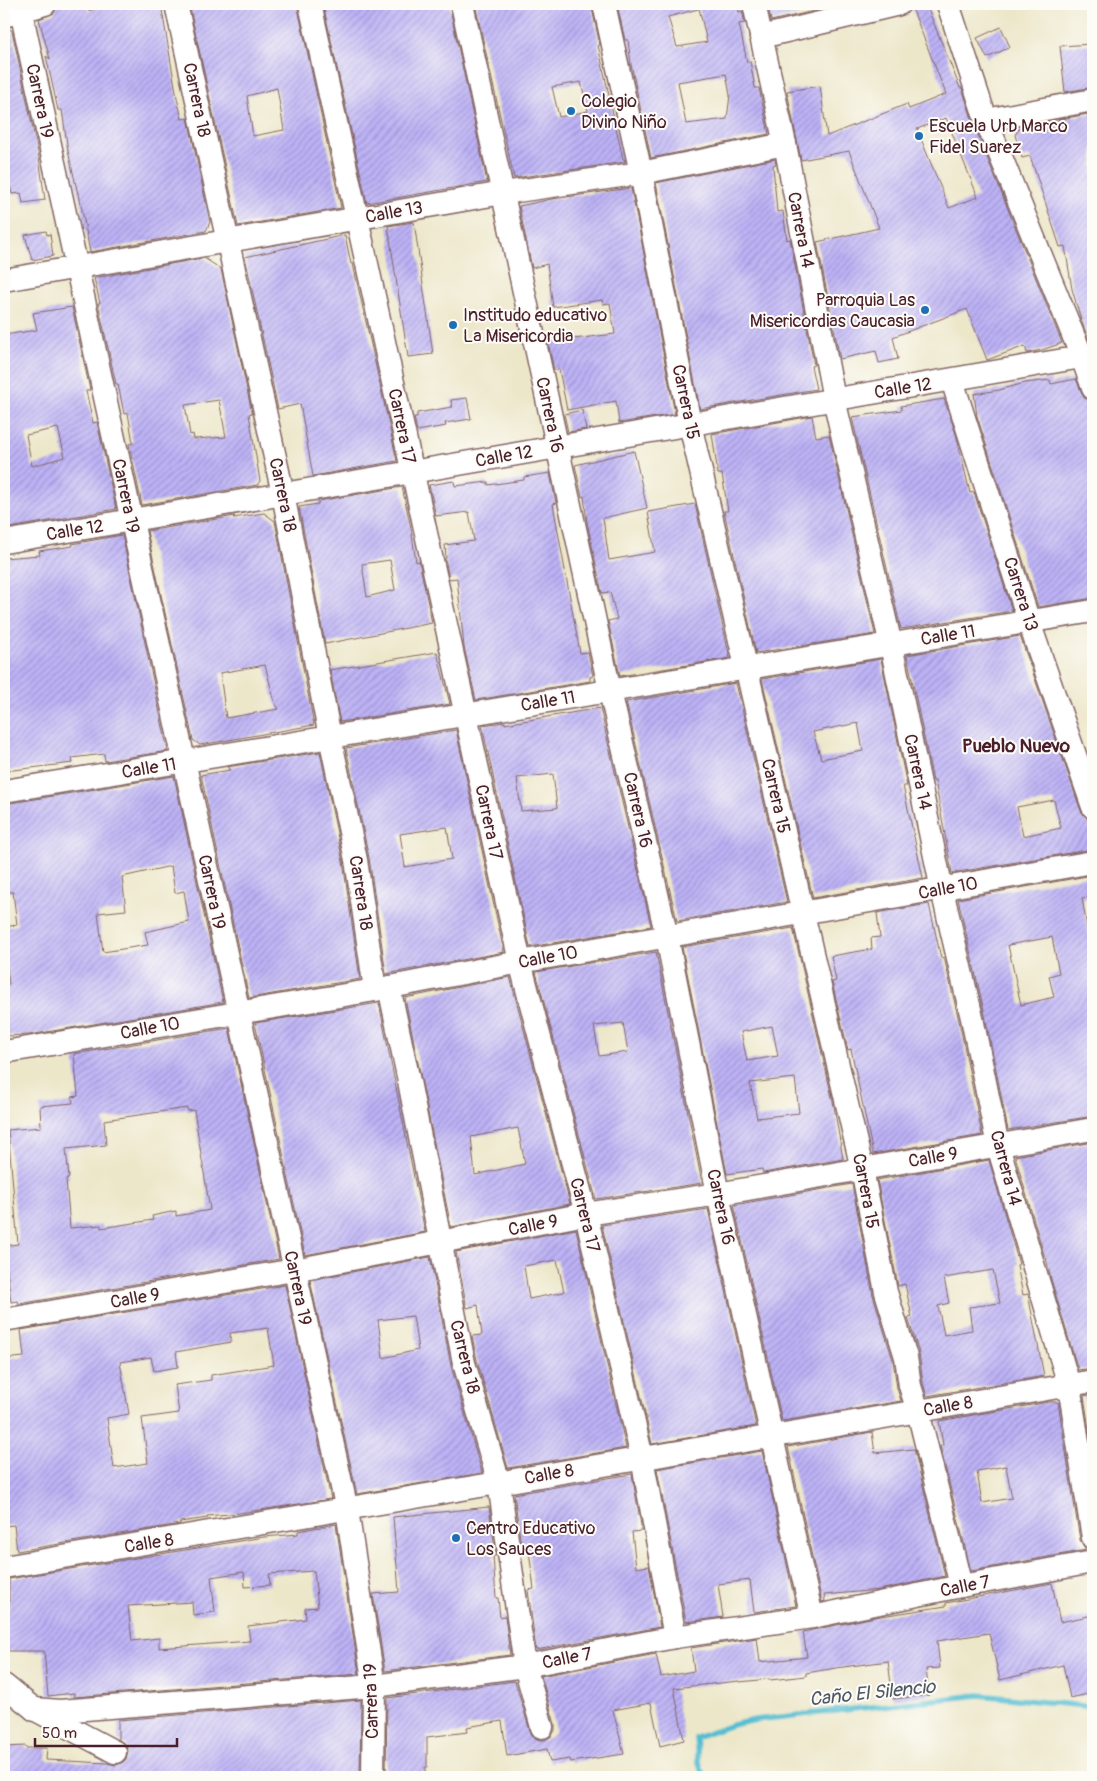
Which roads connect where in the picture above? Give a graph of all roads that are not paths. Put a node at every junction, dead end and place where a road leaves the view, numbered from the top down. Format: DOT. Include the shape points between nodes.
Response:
graph roads {
  1 [pos="45,4"];
  2 [pos="176,4"];
  3 [pos="310,4"];
  4 [pos="462,4"];
  5 [pos="604,4"];
  6 [pos="754,4"];
  7 [pos="899,4"];
  8 [pos="948,4"];
  9 [pos="12,14"];
  10 [pos="761,37"];
  11 [pos="1093,100"];
  12 [pos="986,120"];
  13 [pos="785,144"];
  14 [pos="641,173"];
  15 [pos="503,193"];
  16 [pos="356,218"];
  17 [pos="228,240"];
  18 [pos="77,268"];
  19 [pos="4,280"];
  20 [pos="1088,356"];
  21 [pos="952,380"];
  22 [pos="1093,388"];
  23 [pos="834,399"];
  24 [pos="690,424"];
  25 [pos="557,447"];
  26 [pos="412,472"];
  27 [pos="283,494"];
  28 [pos="132,521"];
  29 [pos="4,542"];
  30 [pos="1093,612"];
  31 [pos="1029,622"];
  32 [pos="892,645"];
  33 [pos="747,668"];
  34 [pos="610,691"];
  35 [pos="466,715"];
  36 [pos="330,737"];
  37 [pos="184,762"];
  38 [pos="4,791"];
  39 [pos="1093,807"];
  40 [pos="1093,862"];
  41 [pos="942,890"];
  42 [pos="803,913"];
  43 [pos="667,937"];
  44 [pos="520,962"];
  45 [pos="382,989"];
  46 [pos="238,1012"];
  47 [pos="4,1052"];
  48 [pos="1093,1129"];
  49 [pos="998,1146"];
  50 [pos="862,1169"];
  51 [pos="718,1194"];
  52 [pos="586,1214"];
  53 [pos="440,1243"];
  54 [pos="294,1270"];
  55 [pos="4,1320"];
  56 [pos="1093,1381"];
  57 [pos="1069,1385"];
  58 [pos="918,1411"];
  59 [pos="771,1436"];
  60 [pos="642,1458"];
  61 [pos="499,1483"];
  62 [pos="347,1510"];
  63 [pos="1093,1538"];
  64 [pos="1093,1562"];
  65 [pos="4,1567"];
  66 [pos="961,1586"];
  67 [pos="812,1617"];
  68 [pos="675,1638"];
  69 [pos="526,1666"];
  70 [pos="4,1686"];
  71 [pos="374,1686"];
  72 [pos="34,1709"];
  73 [pos="542,1727"];
  74 [pos="115,1752"];
  75 [pos="373,1777"];
  1 -- 9 [label="street"];
  2 -- 17 [label="street, Carrera 18"];
  3 -- 16 [label="street, Carrera 17"];
  4 -- 15 [label="street, Carrera 16"];
  5 -- 14 [label="street, Carrera 15"];
  6 -- 10 [label="street, Carrera 14"];
  7 -- 10 [label="street"];
  8 -- 12 [label="street"];
  9 -- 18 [label="street, Carrera 19"];
  10 -- 13 [label="street, Carrera 14"];
  11 -- 12 [label="street"];
  12 -- 20 [label="street"];
  13 -- 14 [label="street, Calle 13"];
  13 -- 23 [label="street, Carrera 14"];
  14 -- 15 [label="street, Calle 13"];
  14 -- 24 [label="street, Carrera 15"];
  15 -- 16 [label="street, Calle 13"];
  15 -- 25 [label="street, Carrera 16"];
  16 -- 17 [label="street, Calle 13"];
  16 -- 26 [label="street, Carrera 17"];
  17 -- 18 [label="street, Calle 13"];
  17 -- 27 [label="street, Carrera 18"];
  18 -- 19 [label="street, Calle 13"];
  18 -- 28 [label="street, Carrera 19"];
  20 -- 21 [label="street, Calle 12"];
  20 -- 22 [label="street"];
  21 -- 23 [label="street, Calle 12"];
  21 -- 31 [label="street, Carrera 13"];
  23 -- 24 [label="street, Calle 12"];
  23 -- 32 [label="street, Carrera 14"];
  24 -- 25 [label="street, Calle 12"];
  24 -- 33 [label="street, Carrera 15"];
  25 -- 26 [label="street, Calle 12"];
  25 -- 34 [label="street, Carrera 16"];
  26 -- 27 [label="street, Calle 12"];
  26 -- 35 [label="street, Carrera 17"];
  27 -- 28 [label="street, Calle 12"];
  27 -- 36 [label="street, Carrera 18"];
  28 -- 29 [label="street, Calle 12"];
  28 -- 37 [label="street, Carrera 19"];
  30 -- 31 [label="street, Calle 11"];
  31 -- 32 [label="street, Calle 11"];
  31 -- 39 [label="street, Carrera 13"];
  32 -- 33 [label="street, Calle 11"];
  32 -- 41 [label="street, Carrera 14"];
  33 -- 34 [label="street, Calle 11"];
  33 -- 42 [label="street, Carrera 15"];
  34 -- 35 [label="street, Calle 11"];
  34 -- 43 [label="street, Carrera 16"];
  35 -- 36 [label="street, Calle 11"];
  35 -- 44 [label="street, Carrera 17"];
  36 -- 37 [label="street, Calle 11"];
  36 -- 45 [label="street, Carrera 18"];
  37 -- 38 [label="street, Calle 11"];
  37 -- 46 [label="street, Carrera 19"];
  40 -- 41 [label="street, Calle 10"];
  41 -- 42 [label="street, Calle 10"];
  41 -- 49 [label="street, Carrera 14"];
  42 -- 43 [label="street, Calle 10"];
  42 -- 50 [label="street, Carrera 15"];
  43 -- 44 [label="street, Calle 10"];
  43 -- 51 [label="street, Carrera 16"];
  44 -- 45 [label="street, Calle 10"];
  44 -- 52 [label="street, Carrera 17"];
  45 -- 46 [label="street, Calle 10"];
  45 -- 53 [label="street, Carrera 18" via="409,1081"];
  46 -- 47 [label="street, Calle 10"];
  46 -- 54 [label="street, Carrera 19"];
  48 -- 49 [label="street, Calle 9"];
  49 -- 50 [label="street, Calle 9"];
  49 -- 57 [label="street, Carrera 14"];
  50 -- 51 [label="street, Calle 9"];
  50 -- 58 [label="street, Carrera 15" via="886,1292"];
  51 -- 52 [label="street, Calle 9"];
  51 -- 59 [label="street, Carrera 16"];
  52 -- 53 [label="street, Calle 9"];
  52 -- 60 [label="street, Carrera 17"];
  53 -- 54 [label="street, Calle 9"];
  53 -- 61 [label="street, Carrera 18" via="464,1363"];
  54 -- 55 [label="street, Calle 9"];
  54 -- 62 [label="street, Carrera 19"];
  56 -- 57 [label="street, Calle 8"];
  57 -- 58 [label="street, Calle 8"];
  57 -- 63 [label="street, Carrera 14"];
  58 -- 59 [label="street, Calle 8"];
  58 -- 66 [label="street, Carrera 15"];
  59 -- 60 [label="street, Calle 8"];
  59 -- 67 [label="street, Carrera 16"];
  60 -- 61 [label="street, Calle 8"];
  60 -- 68 [label="street, Carrera 17"];
  61 -- 62 [label="street, Calle 8"];
  61 -- 69 [label="street, Carrera 18"];
  62 -- 65 [label="street, Calle 8"];
  62 -- 71 [label="street, Carrera 19"];
  64 -- 66 [label="street, Calle 7"];
  66 -- 67 [label="street, Calle 7"];
  67 -- 68 [label="street, Calle 7"];
  68 -- 69 [label="street, Calle 7"];
  69 -- 71 [label="street, Calle 7"];
  69 -- 73 [label="street, Carrera 18"];
  70 -- 72 [label="street"];
  71 -- 72 [label="street, Calle 7" via="60,1711"];
  71 -- 75 [label="street, Carrera 19"];
  72 -- 74 [label="street"];
}
